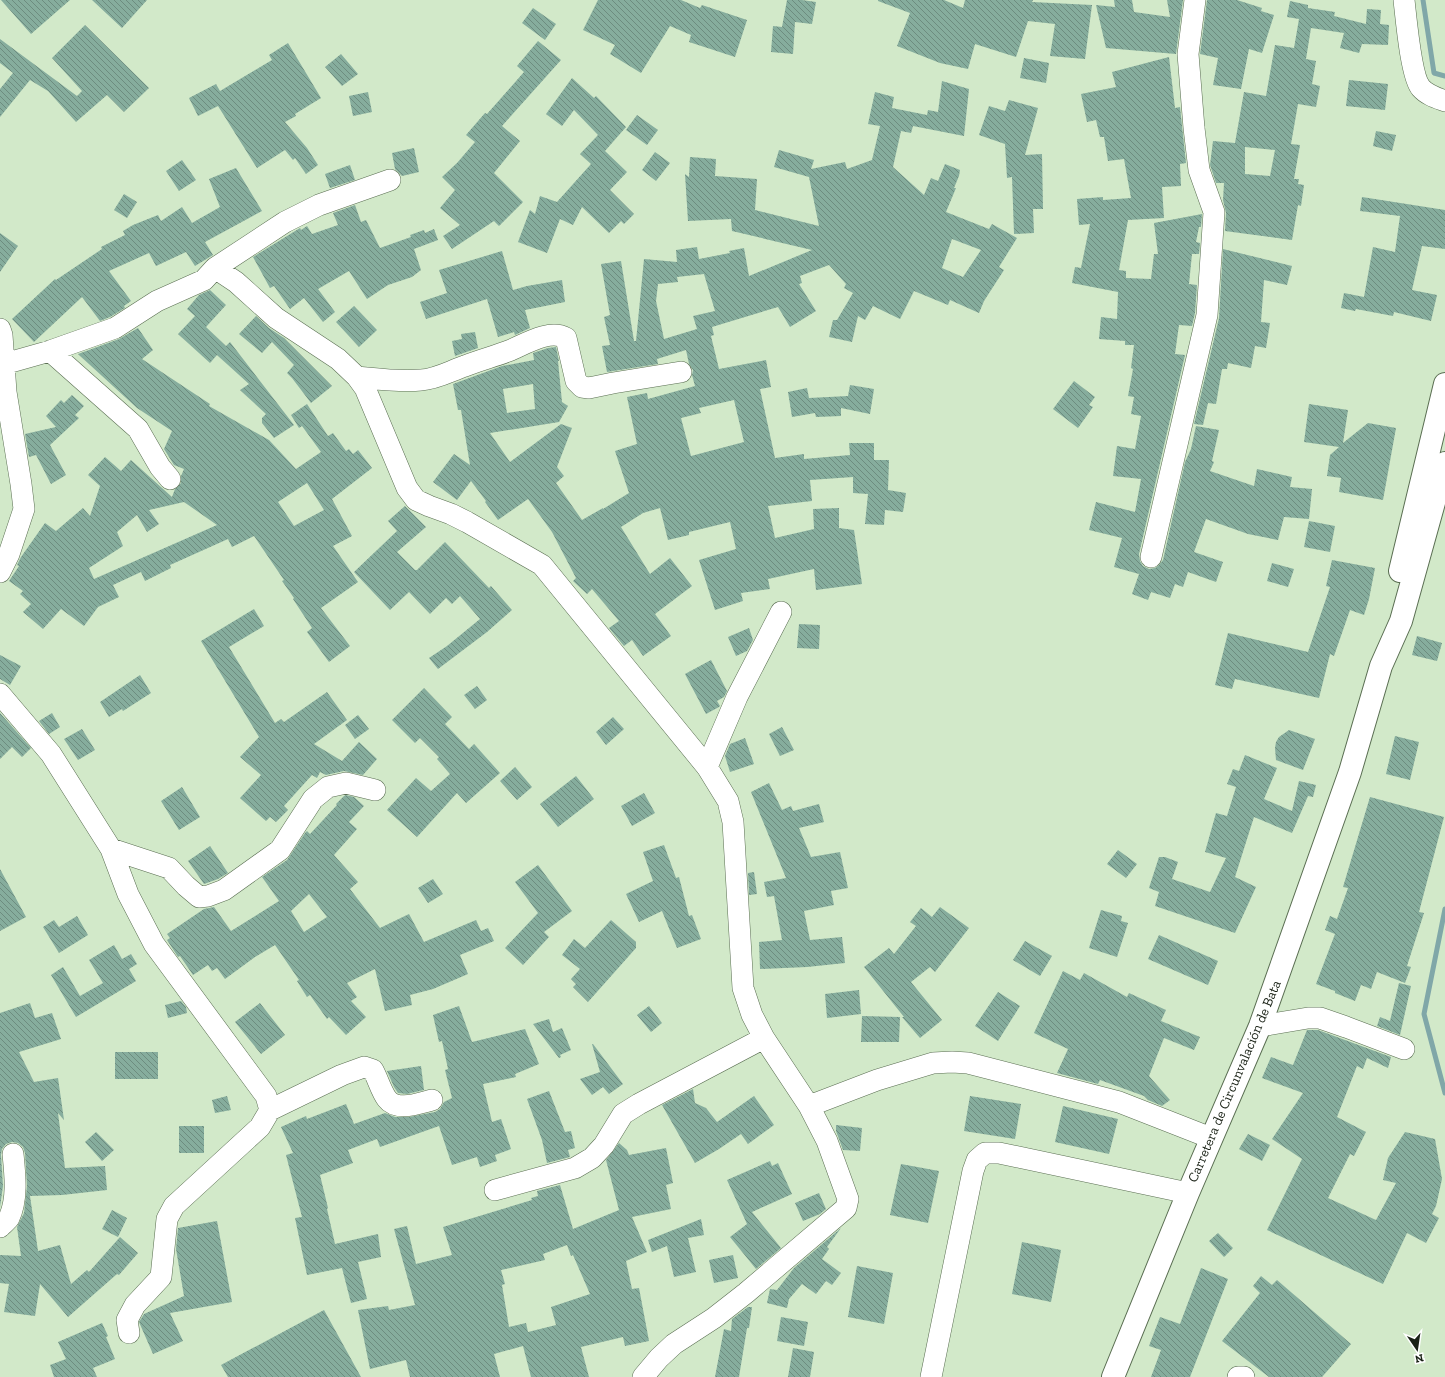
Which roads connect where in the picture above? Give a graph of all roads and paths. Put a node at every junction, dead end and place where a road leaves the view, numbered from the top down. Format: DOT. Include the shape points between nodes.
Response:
graph roads {
  1 [pos="1195,0"];
  2 [pos="1404,0"];
  3 [pos="1445,101"];
  4 [pos="390,180"];
  5 [pos="215,268"];
  6 [pos="0,330"];
  7 [pos="50,351"];
  8 [pos="4,364"];
  9 [pos="681,372"];
  10 [pos="357,377"];
  11 [pos="1445,384"];
  12 [pos="1442,413"];
  13 [pos="1439,435"];
  14 [pos="1445,463"];
  15 [pos="170,480"];
  16 [pos="1151,557"];
  17 [pos="0,572"];
  18 [pos="780,612"];
  19 [pos="1381,666"];
  20 [pos="0,694"];
  21 [pos="707,767"];
  22 [pos="375,790"];
  23 [pos="111,849"];
  24 [pos="1260,1026"];
  25 [pos="764,1038"];
  26 [pos="1404,1049"];
  27 [pos="432,1100"];
  28 [pos="809,1106"];
  29 [pos="270,1110"];
  30 [pos="1211,1138"];
  31 [pos="13,1154"];
  32 [pos="495,1190"];
  33 [pos="1188,1193"];
  34 [pos="0,1227"];
  35 [pos="129,1333"];
  36 [pos="643,1377"];
  37 [pos="931,1377"];
  38 [pos="1113,1377"];
  39 [pos="1238,1377"];
  40 [pos="1244,1377"];
  1 -- 16 [label="street" via="1188,54 1194,128 1199,170 1214,212 1207,314"];
  2 -- 3 [label="street" via="1413,67 1420,87 1431,96"];
  4 -- 5 [label="street" via="319,205 285,222"];
  5 -- 7 [label="street" via="204,280 157,301 115,328"];
  5 -- 10 [label="street" via="236,282 276,318 338,359"];
  6 -- 8 [label="street"];
  7 -- 8 [label="street"];
  7 -- 15 [label="street" via="138,429"];
  8 -- 17 [label="street" via="24,509 18,531"];
  9 -- 10 [label="street" via="589,388 582,387 576,381 566,338 560,335 544,337 500,355 422,380 397,381"];
  10 -- 21 [label="street" via="365,388 406,488 416,500 467,522 542,565"];
  11 -- 12 [label="main road, Carretera de Circunvalación de Bata"];
  12 -- 13 [label="main road, Carretera de Circunvalación de Bata"];
  13 -- 19 [label="main road, Carretera de Circunvalación de Bata" via="1389,613"];
  14 -- 19 [label="main road, Carretera de Circunvalación de Bata" via="1401,622"];
  18 -- 21 [label="street" via="737,697"];
  19 -- 24 [label="main road, Carretera de Circunvalación de Bata" via="1350,772"];
  20 -- 23 [label="street" via="51,754"];
  21 -- 25 [label="street" via="728,801 733,822 743,988 752,1015"];
  22 -- 23 [label="street" via="346,783 328,787 313,799 280,850 224,890 208,896 199,897 169,868"];
  23 -- 29 [label="street" via="128,894 154,944 266,1096"];
  24 -- 26 [label="street" via="1320,1018"];
  24 -- 30 [label="main road, Carretera de Circunvalación de Bata"];
  25 -- 28 [label="street"];
  25 -- 32 [label="street" via="624,1114 604,1145 592,1158 576,1168"];
  27 -- 29 [label="street" via="406,1106 396,1104 388,1100 373,1070 364,1067"];
  28 -- 30 [label="street" via="884,1078 933,1063 952,1062 1119,1102"];
  28 -- 36 [label="street" via="827,1141 848,1199 846,1208 720,1314 674,1344"];
  29 -- 35 [label="street" via="260,1127 174,1206 167,1219 161,1278 135,1304 127,1320"];
  30 -- 33 [label="main road, Carretera de Circunvalación de Bata"];
  31 -- 34 [label="street" via="16,1180 13,1207 8,1219"];
  33 -- 37 [label="street" via="985,1153 977,1160 973,1171"];
  33 -- 38 [label="main road, Carretera de Circunvalación de Bata"];
  39 -- 40 [label="street"];
}
